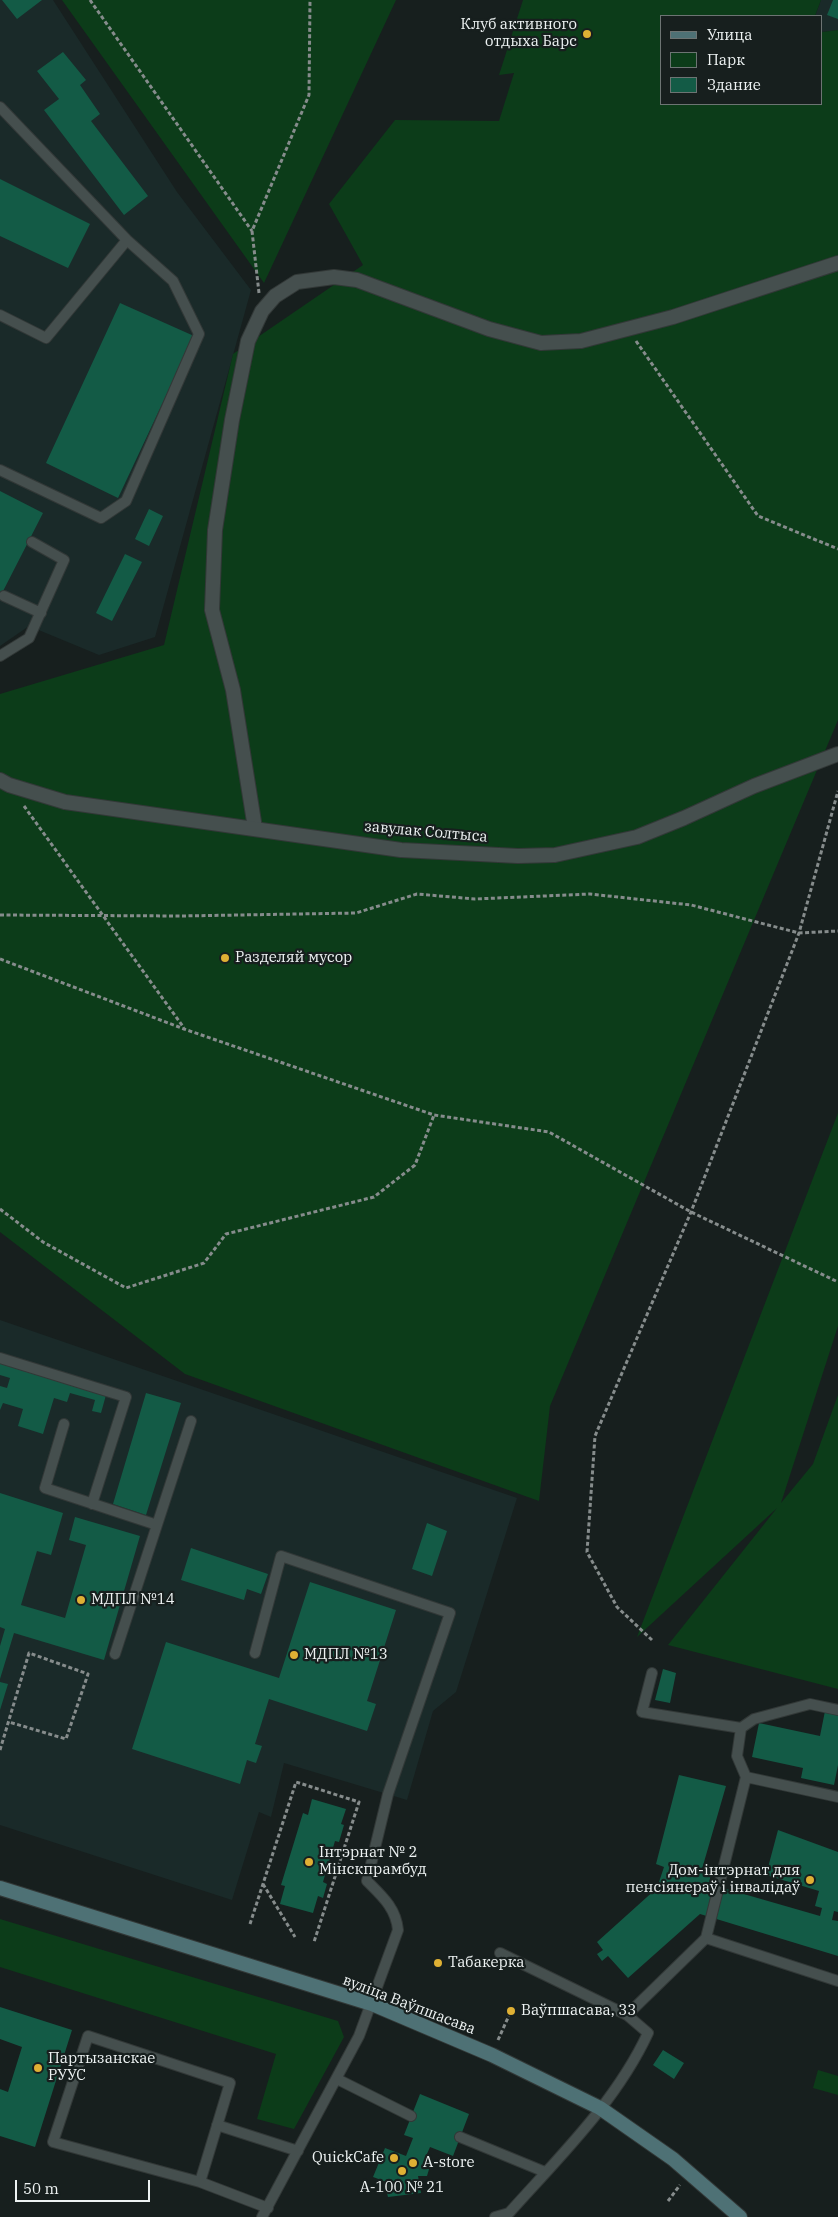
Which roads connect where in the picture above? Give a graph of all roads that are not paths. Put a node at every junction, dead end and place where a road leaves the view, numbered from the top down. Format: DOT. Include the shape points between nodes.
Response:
graph roads {
  1 [pos="0,107"];
  2 [pos="128,240"];
  3 [pos="838,263"];
  4 [pos="0,315"];
  5 [pos="0,470"];
  6 [pos="32,542"];
  7 [pos="4,596"];
  8 [pos="41,613"];
  9 [pos="0,656"];
  10 [pos="838,754"];
  11 [pos="4,783"];
  12 [pos="255,828"];
  13 [pos="0,1358"];
  14 [pos="191,1421"];
  15 [pos="64,1424"];
  16 [pos="92,1504"];
  17 [pos="157,1525"];
  18 [pos="255,1653"];
  19 [pos="115,1654"];
  20 [pos="652,1673"];
  21 [pos="838,1710"];
  22 [pos="741,1728"];
  23 [pos="746,1777"];
  24 [pos="838,1796"];
  25 [pos="0,1888"];
  26 [pos="706,1938"];
  27 [pos="500,1953"];
  28 [pos="838,1982"];
  29 [pos="372,2004"];
  30 [pos="627,2015"];
  31 [pos="337,2080"];
  32 [pos="600,2108"];
  33 [pos="411,2116"];
  34 [pos="217,2125"];
  35 [pos="460,2137"];
  36 [pos="298,2151"];
  37 [pos="545,2172"];
  38 [pos="200,2182"];
  39 [pos="268,2208"];
  40 [pos="736,2215"];
  41 [pos="262,2217"];
  42 [pos="495,2217"];
  1 -- 2 [label="lane"];
  2 -- 4 [label="lane" via="46,338"];
  2 -- 5 [label="lane" via="173,281 199,334 126,500 101,518"];
  3 -- 12 [label="street" via="628,330 582,341 541,343 489,329 357,280 334,277 297,282 275,296 262,311 248,342 215,530 212,610 233,690"];
  6 -- 8 [label="lane" via="64,560"];
  7 -- 8 [label="lane"];
  8 -- 9 [label="lane" via="29,638"];
  10 -- 12 [label="street, завулак Солтыса" via="637,837 555,855 401,850"];
  11 -- 12 [label="street, завулак Солтыса" via="65,802"];
  13 -- 16 [label="lane" via="126,1397"];
  14 -- 17 [label="lane"];
  15 -- 16 [label="lane" via="45,1488"];
  16 -- 17 [label="lane"];
  17 -- 19 [label="lane"];
  18 -- 29 [label="lane" via="281,1556 450,1613 388,1794 367,1881 386,1900 397,1918 398,1930"];
  20 -- 22 [label="lane" via="642,1712"];
  21 -- 22 [label="lane" via="810,1704 754,1719"];
  22 -- 23 [label="lane" via="737,1756"];
  23 -- 24 [label="lane"];
  23 -- 26 [label="lane"];
  25 -- 29 [label="main road, вуліца Ваўпшасава"];
  26 -- 28 [label="lane"];
  26 -- 30 [label="lane"];
  27 -- 30 [label="lane"];
  29 -- 31 [label="lane"];
  29 -- 32 [label="main road, вуліца Ваўпшасава" via="492,2055"];
  30 -- 32 [label="lane" via="648,2033 638,2056"];
  31 -- 33 [label="lane"];
  31 -- 36 [label="lane"];
  32 -- 37 [label="lane" via="581,2134"];
  32 -- 40 [label="main road, вуліца Ваўпшасава" via="673,2159"];
  34 -- 36 [label="lane"];
  34 -- 38 [label="lane"];
  34 -- 38 [label="lane" via="230,2083 88,2036 53,2142"];
  35 -- 37 [label="lane"];
  36 -- 39 [label="lane"];
  37 -- 42 [label="lane" via="509,2213"];
  38 -- 39 [label="lane"];
  39 -- 41 [label="lane"];
}
